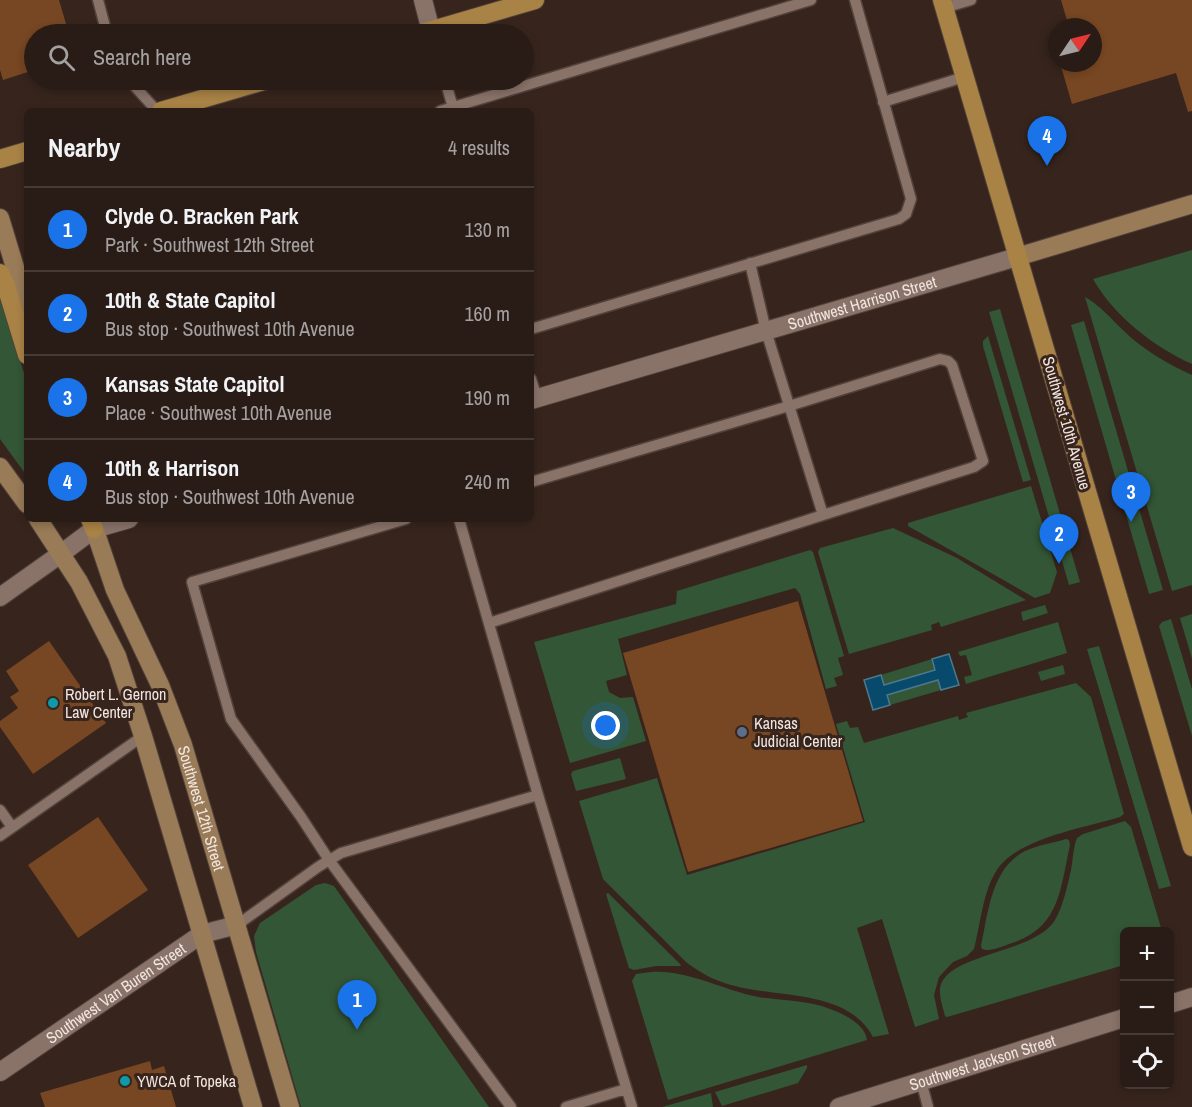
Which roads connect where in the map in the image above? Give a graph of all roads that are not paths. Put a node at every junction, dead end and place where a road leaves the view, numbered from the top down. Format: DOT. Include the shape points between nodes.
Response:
graph roads {
  1 [pos="98,0"];
  2 [pos="423,0"];
  3 [pos="535,0"];
  4 [pos="812,0"];
  5 [pos="855,0"];
  6 [pos="971,0"];
  7 [pos="943,4"];
  8 [pos="104,24"];
  9 [pos="426,24"];
  10 [pos="456,24"];
  11 [pos="964,77"];
  12 [pos="534,85"];
  13 [pos="139,90"];
  14 [pos="232,90"];
  15 [pos="448,90"];
  16 [pos="516,90"];
  17 [pos="884,102"];
  18 [pos="156,108"];
  19 [pos="169,108"];
  20 [pos="454,108"];
  21 [pos="457,108"];
  22 [pos="24,152"];
  23 [pos="0,159"];
  24 [pos="1192,204"];
  25 [pos="0,218"];
  26 [pos="1017,257"];
  27 [pos="750,263"];
  28 [pos="0,273"];
  29 [pos="24,297"];
  30 [pos="534,328"];
  31 [pos="766,331"];
  32 [pos="24,345"];
  33 [pos="534,399"];
  34 [pos="789,406"];
  35 [pos="0,467"];
  36 [pos="534,481"];
  37 [pos="24,500"];
  38 [pos="823,515"];
  39 [pos="40,522"];
  40 [pos="91,522"];
  41 [pos="396,522"];
  42 [pos="460,522"];
  43 [pos="62,554"];
  44 [pos="0,597"];
  45 [pos="489,623"];
  46 [pos="143,736"];
  47 [pos="538,795"];
  48 [pos="0,810"];
  49 [pos="12,827"];
  50 [pos="0,836"];
  51 [pos="1192,847"];
  52 [pos="329,860"];
  53 [pos="237,925"];
  54 [pos="202,934"];
  55 [pos="1192,997"];
  56 [pos="1174,1003"];
  57 [pos="1120,1020"];
  58 [pos="0,1072"];
  59 [pos="921,1081"];
  60 [pos="626,1089"];
  61 [pos="253,1107"];
  62 [pos="290,1107"];
  63 [pos="511,1107"];
  64 [pos="566,1107"];
  65 [pos="632,1107"];
  66 [pos="839,1107"];
  67 [pos="928,1107"];
  1 -- 8 [label="lane"];
  2 -- 9 [label="street"];
  3 -- 10 [label="main road"];
  4 -- 12 [label="lane"];
  5 -- 17 [label="lane"];
  6 -- 7 [label="lane"];
  7 -- 11 [label="main road, Southwest 10th Avenue"];
  11 -- 17 [label="lane"];
  11 -- 26 [label="main road, Southwest 10th Avenue"];
  13 -- 18 [label="lane"];
  14 -- 19 [label="main road"];
  15 -- 20 [label="lane"];
  16 -- 21 [label="lane"];
  17 -- 27 [label="lane" via="911,199 906,214"];
  22 -- 23 [label="main road"];
  24 -- 26 [label="main road, Southwest Harrison Street"];
  25 -- 29 [label="main road"];
  26 -- 31 [label="street, Southwest Harrison Street"];
  26 -- 51 [label="main road, Southwest 10th Avenue"];
  27 -- 30 [label="lane"];
  27 -- 31 [label="lane"];
  28 -- 32 [label="main road"];
  31 -- 33 [label="street, Southwest Harrison Street"];
  31 -- 34 [label="lane"];
  34 -- 36 [label="lane"];
  34 -- 38 [label="lane"];
  34 -- 38 [label="lane" via="945,359 952,365 983,458 980,465"];
  35 -- 37 [label="main road"];
  38 -- 45 [label="lane"];
  39 -- 43 [label="main road"];
  40 -- 43 [label="street"];
  40 -- 53 [label="main road, Southwest 12th Street" via="115,590 183,745"];
  41 -- 52 [label="lane" via="192,582 231,719"];
  42 -- 45 [label="lane"];
  43 -- 44 [label="street"];
  43 -- 46 [label="main road" via="117,656"];
  45 -- 47 [label="lane"];
  46 -- 49 [label="lane"];
  46 -- 54 [label="main road"];
  47 -- 52 [label="lane" via="341,853"];
  47 -- 60 [label="lane"];
  48 -- 49 [label="lane"];
  49 -- 50 [label="lane"];
  52 -- 53 [label="lane"];
  52 -- 63 [label="lane"];
  53 -- 54 [label="street, Southwest Van Buren Street"];
  53 -- 62 [label="main road, Southwest 12th Street"];
  54 -- 58 [label="street, Southwest Van Buren Street"];
  54 -- 61 [label="main road"];
  55 -- 56 [label="street"];
  57 -- 59 [label="street, Southwest Jackson Street"];
  59 -- 66 [label="street, Southwest Jackson Street"];
  59 -- 67 [label="lane"];
  60 -- 64 [label="lane"];
  60 -- 65 [label="lane"];
}
